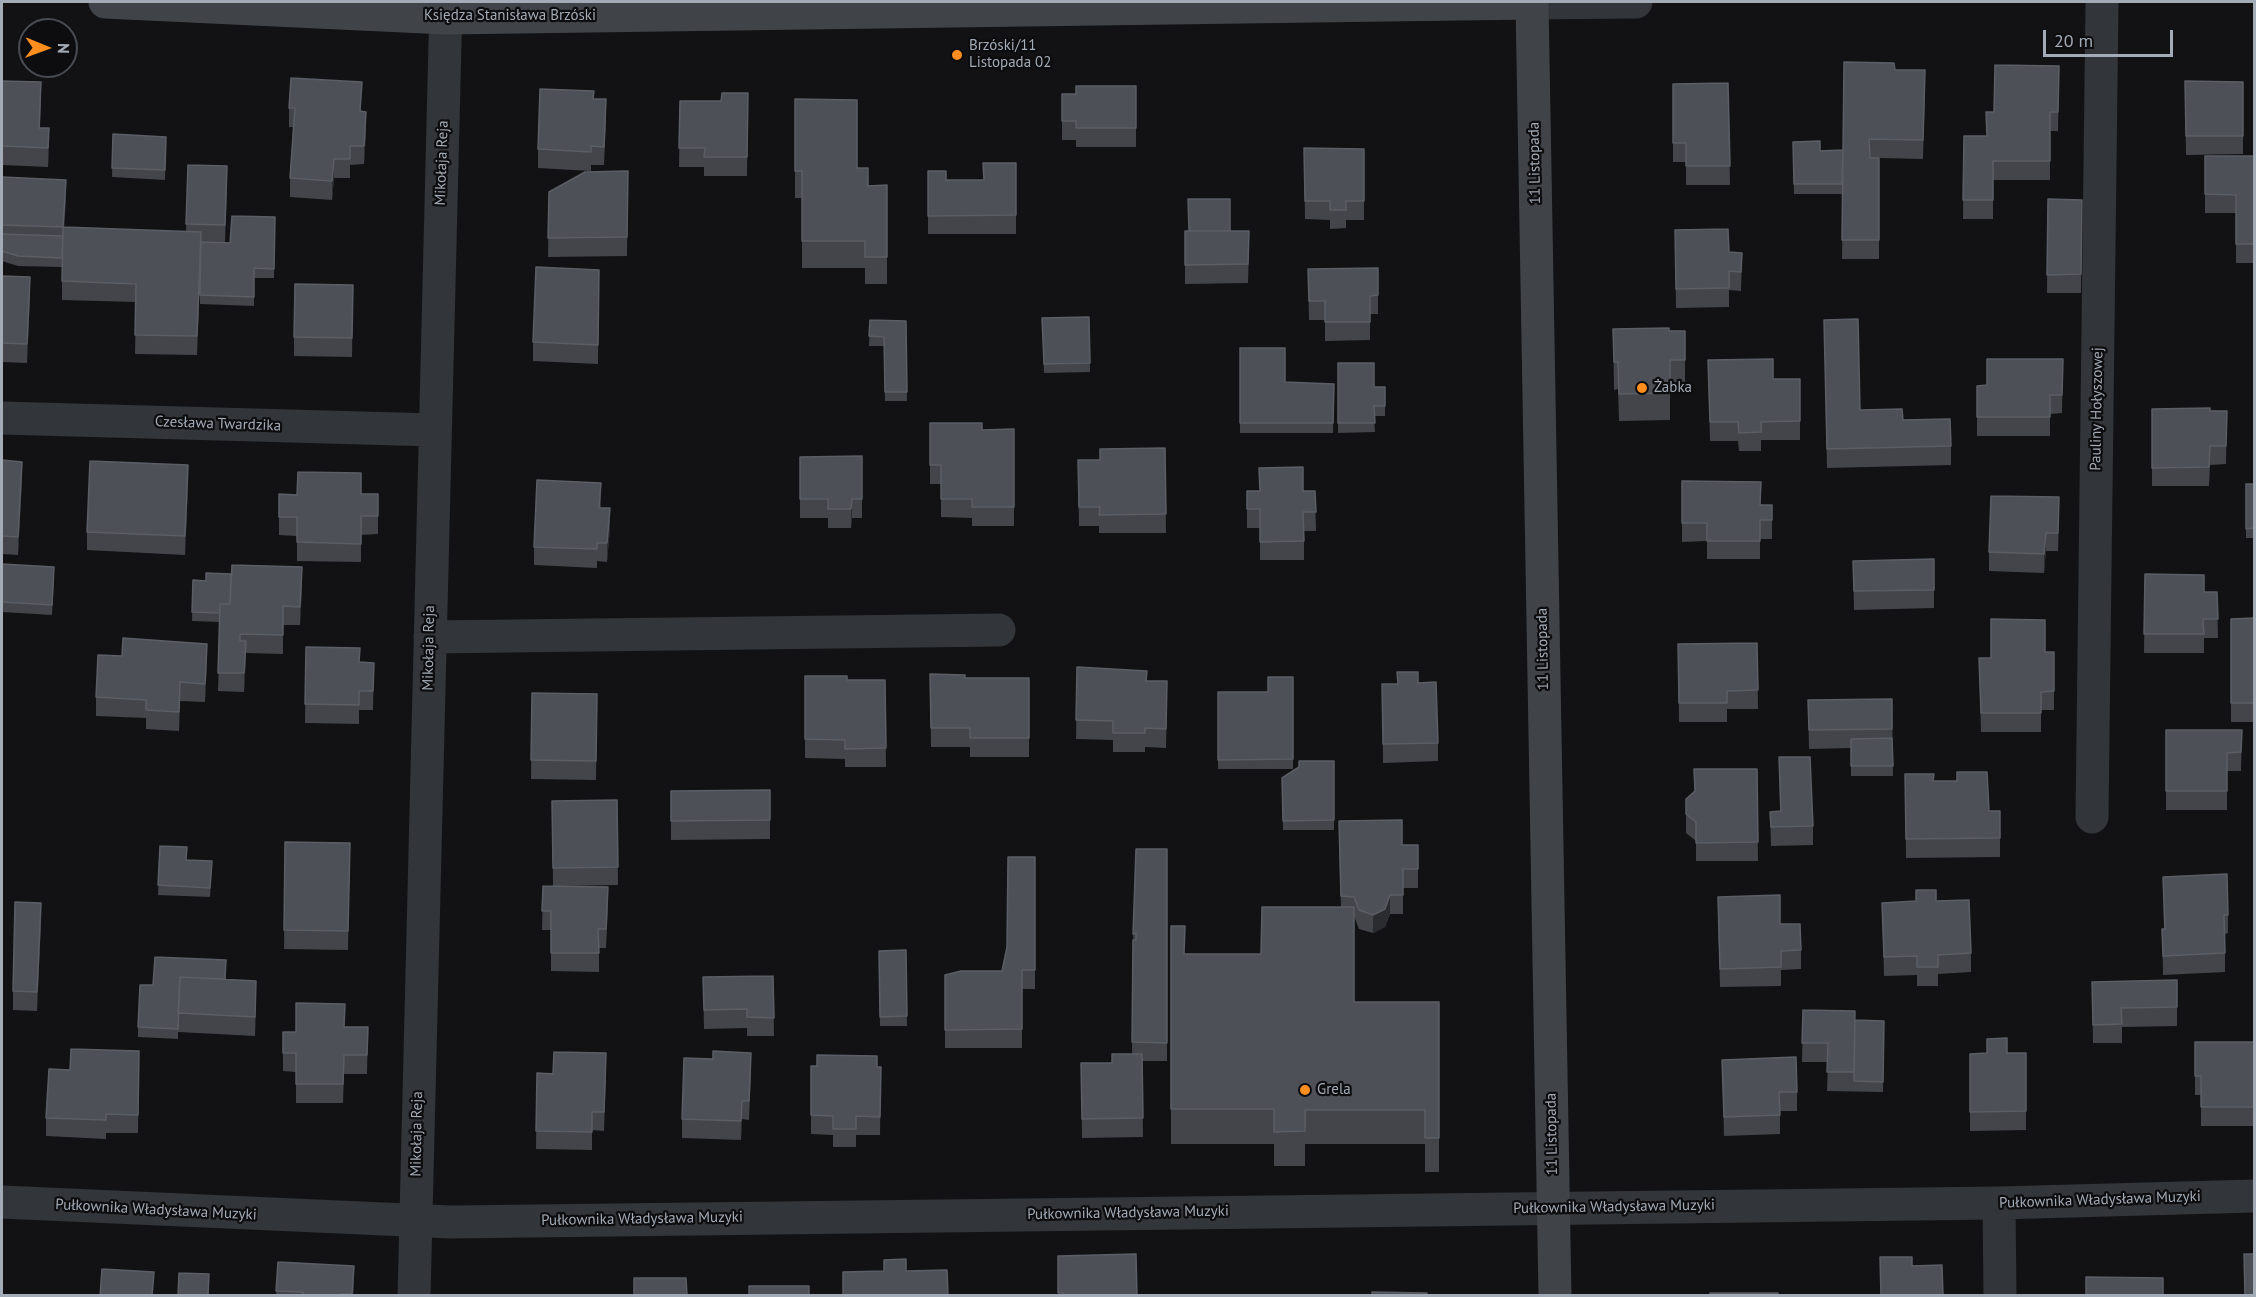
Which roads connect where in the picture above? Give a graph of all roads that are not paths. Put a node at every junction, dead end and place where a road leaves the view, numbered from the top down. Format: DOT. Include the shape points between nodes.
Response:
graph roads {
  1 [pos="105,2"];
  2 [pos="1532,2"];
  3 [pos="1635,2"];
  4 [pos="2102,2"];
  5 [pos="446,10"];
  6 [pos="2,418"];
  7 [pos="435,430"];
  8 [pos="999,630"];
  9 [pos="430,637"];
  10 [pos="2091,817"];
  11 [pos="2254,1196"];
  12 [pos="2,1202"];
  13 [pos="1999,1203"];
  14 [pos="1553,1207"];
  15 [pos="415,1221"];
  16 [pos="414,1296"];
  17 [pos="1555,1296"];
  18 [pos="2000,1296"];
  1 -- 5 [label="main road, Księdza Stanisława Brzóski"];
  2 -- 3 [label="street, Księdza Stanisława Brzóski"];
  2 -- 5 [label="main road, Księdza Stanisława Brzóski"];
  2 -- 14 [label="main road, 11 Listopada"];
  4 -- 10 [label="street, Pauliny Hołyszowej"];
  5 -- 7 [label="street, Mikołaja Reja"];
  6 -- 7 [label="street, Czesława Twardzika"];
  7 -- 9 [label="street, Mikołaja Reja"];
  8 -- 9 [label="street"];
  9 -- 15 [label="street, Mikołaja Reja"];
  11 -- 13 [label="street, Pułkownika Władysława Muzyki"];
  12 -- 15 [label="street, Pułkownika Władysława Muzyki"];
  13 -- 14 [label="street, Pułkownika Władysława Muzyki"];
  13 -- 18 [label="street"];
  14 -- 15 [label="street, Pułkownika Władysława Muzyki"];
  14 -- 17 [label="main road, 11 Listopada"];
  15 -- 16 [label="street, Mikołaja Reja"];
}
